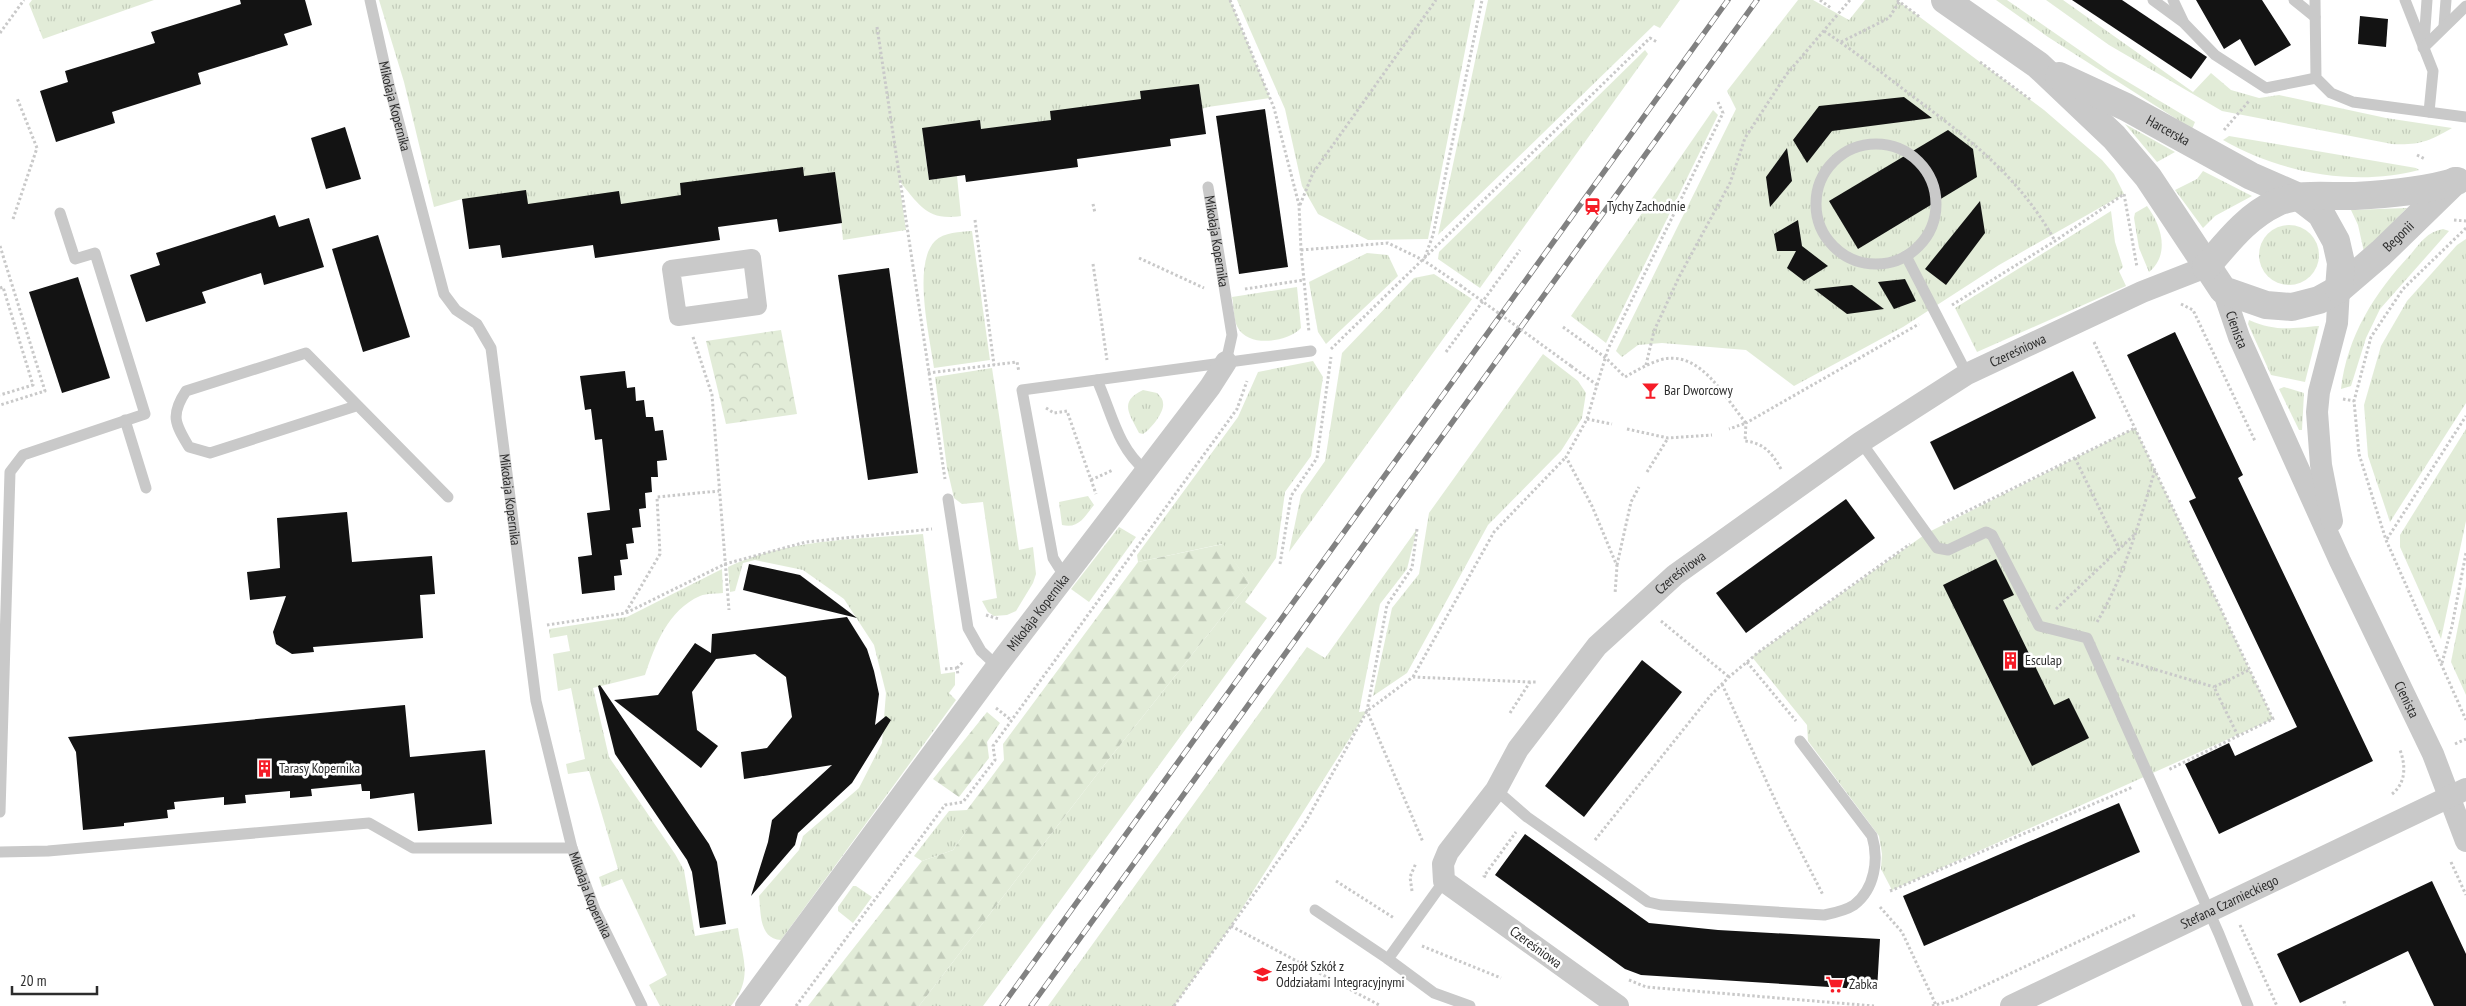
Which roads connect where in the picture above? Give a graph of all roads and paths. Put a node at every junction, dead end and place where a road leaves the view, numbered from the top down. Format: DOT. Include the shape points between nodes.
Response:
graph roads {
  1 [pos="24,0"];
  2 [pos="370,0"];
  3 [pos="1230,0"];
  4 [pos="1436,0"];
  5 [pos="1482,0"];
  6 [pos="1820,0"];
  7 [pos="1850,0"];
  8 [pos="1945,0"];
  9 [pos="2153,0"];
  10 [pos="2172,0"];
  11 [pos="2294,0"];
  12 [pos="2315,0"];
  13 [pos="2405,0"];
  14 [pos="2427,0"];
  15 [pos="2446,0"];
  16 [pos="1898,1"];
  17 [pos="2465,4"];
  18 [pos="1831,8"];
  19 [pos="2315,17"];
  20 [pos="1922,19"];
  21 [pos="2183,22"];
  22 [pos="2444,26"];
  23 [pos="877,27"];
  24 [pos="1824,31"];
  25 [pos="0,33"];
  26 [pos="1657,42"];
  27 [pos="1841,42"];
  28 [pos="2423,48"];
  29 [pos="1975,58"];
  30 [pos="2038,65"];
  31 [pos="2316,78"];
  32 [pos="2262,85"];
  33 [pos="17,98"];
  34 [pos="1718,102"];
  35 [pos="2036,104"];
  36 [pos="2429,112"];
  37 [pos="2466,116"];
  38 [pos="2227,125"];
  39 [pos="2460,179"];
  40 [pos="1208,187"];
  41 [pos="2120,187"];
  42 [pos="2124,194"];
  43 [pos="2299,197"];
  44 [pos="1093,204"];
  45 [pos="1300,206"];
  46 [pos="60,213"];
  47 [pos="1095,213"];
  48 [pos="13,219"];
  49 [pos="975,220"];
  50 [pos="2466,228"];
  51 [pos="2055,241"];
  52 [pos="0,246"];
  53 [pos="1301,250"];
  54 [pos="1520,250"];
  55 [pos="1906,256"];
  56 [pos="1139,258"];
  57 [pos="1424,260"];
  58 [pos="1093,264"];
  59 [pos="2206,267"];
  60 [pos="1304,280"];
  61 [pos="0,288"];
  62 [pos="2339,289"];
  63 [pos="2223,290"];
  64 [pos="2142,292"];
  65 [pos="1227,295"];
  66 [pos="1482,302"];
  67 [pos="1937,314"];
  68 [pos="686,315"];
  69 [pos="1563,327"];
  70 [pos="2093,339"];
  71 [pos="1331,348"];
  72 [pos="1311,351"];
  73 [pos="1446,352"];
  74 [pos="1255,357"];
  75 [pos="1606,358"];
  76 [pos="1226,362"];
  77 [pos="994,364"];
  78 [pos="1646,365"];
  79 [pos="928,373"];
  80 [pos="1968,374"];
  81 [pos="1110,378"];
  82 [pos="1098,380"];
  83 [pos="1597,385"];
  84 [pos="1022,390"];
  85 [pos="0,395"];
  86 [pos="0,405"];
  87 [pos="356,406"];
  88 [pos="2466,416"];
  89 [pos="1587,419"];
  90 [pos="125,420"];
  91 [pos="1746,422"];
  92 [pos="1612,424"];
  93 [pos="1627,428"];
  94 [pos="2135,428"];
  95 [pos="1729,429"];
  96 [pos="1712,435"];
  97 [pos="1668,438"];
  98 [pos="1861,442"];
  99 [pos="1566,457"];
  100 [pos="2074,458"];
  101 [pos="2155,469"];
  102 [pos="1146,470"];
  103 [pos="1781,470"];
  104 [pos="1647,472"];
  105 [pos="1639,487"];
  106 [pos="146,488"];
  107 [pos="719,491"];
  108 [pos="448,497"];
  109 [pos="948,499"];
  110 [pos="952,527"];
  111 [pos="1417,529"];
  112 [pos="1926,533"];
  113 [pos="2135,534"];
  114 [pos="2386,540"];
  115 [pos="2119,549"];
  116 [pos="2466,553"];
  117 [pos="2340,561"];
  118 [pos="725,564"];
  119 [pos="1280,564"];
  120 [pos="1617,566"];
  121 [pos="1066,577"];
  122 [pos="1615,602"];
  123 [pos="729,610"];
  124 [pos="626,613"];
  125 [pos="1660,620"];
  126 [pos="3,626"];
  127 [pos="2039,626"];
  128 [pos="527,628"];
  129 [pos="2087,638"];
  130 [pos="2093,650"];
  131 [pos="1747,662"];
  132 [pos="2441,664"];
  133 [pos="997,666"];
  134 [pos="2249,670"];
  135 [pos="1413,677"];
  136 [pos="1728,677"];
  137 [pos="1530,682"];
  138 [pos="1722,684"];
  139 [pos="2214,687"];
  140 [pos="1367,711"];
  141 [pos="2466,720"];
  142 [pos="2238,736"];
  143 [pos="1800,741"];
  144 [pos="2151,778"];
  145 [pos="1496,790"];
  146 [pos="2458,793"];
  147 [pos="0,812"];
  148 [pos="1527,817"];
  149 [pos="2466,841"];
  150 [pos="572,848"];
  151 [pos="1427,850"];
  152 [pos="0,852"];
  153 [pos="2447,854"];
  154 [pos="1582,856"];
  155 [pos="1444,881"];
  156 [pos="1492,882"];
  157 [pos="2466,895"];
  158 [pos="1868,896"];
  159 [pos="1315,910"];
  160 [pos="2208,912"];
  161 [pos="1832,913"];
  162 [pos="2239,924"];
  163 [pos="1231,926"];
  164 [pos="1424,939"];
  165 [pos="1388,959"];
  166 [pos="1501,978"];
  167 [pos="1625,978"];
  168 [pos="2344,1001"];
  169 [pos="1936,1005"];
  170 [pos="642,1006"];
  171 [pos="746,1006"];
  172 [pos="796,1006"];
  173 [pos="1174,1006"];
  174 [pos="1381,1006"];
  175 [pos="1470,1006"];
  176 [pos="1618,1006"];
  177 [pos="1874,1006"];
  178 [pos="2011,1006"];
  179 [pos="2248,1006"];
  180 [pos="2277,1006"];
  181 [pos="2345,1006"];
  1 -- 25 [label="path"];
  2 -- 128 [label="lane, Mikołaja Kopernika" via="389,86 444,294 456,310 477,324 491,348"];
  3 -- 45 [label="path" via="1274,108"];
  4 -- 45 [label="path" via="1313,173"];
  5 -- 57 [label="path" via="1433,235"];
  6 -- 18 [label="path"];
  7 -- 24 [label="path"];
  8 -- 30 [label="street, Harcerska"];
  9 -- 21 [label="lane"];
  10 -- 21 [label="lane"];
  11 -- 19 [label="lane"];
  12 -- 19 [label="lane"];
  13 -- 28 [label="lane"];
  14 -- 28 [label="lane"];
  15 -- 22 [label="lane"];
  16 -- 20 [label="path"];
  16 -- 27 [label="path" via="1889,18"];
  17 -- 22 [label="lane"];
  19 -- 31 [label="lane"];
  21 -- 32 [label="lane" via="2215,55"];
  22 -- 28 [label="lane"];
  23 -- 79 [label="path"];
  24 -- 27 [label="path"];
  24 -- 78 [label="path" via="1786,74 1745,138 1730,183 1654,331"];
  26 -- 57 [label="path" via="1650,38"];
  27 -- 51 [label="path" via="1972,142 2019,187 2041,215"];
  28 -- 36 [label="lane" via="2433,71"];
  29 -- 35 [label="path"];
  30 -- 43 [label="street, Harcerska" via="2126,107 2251,176"];
  30 -- 59 [label="street, Harcerska" via="2114,138 2148,177"];
  31 -- 32 [label="lane" via="2266,88"];
  31 -- 36 [label="lane" via="2331,93 2353,102"];
  32 -- 38 [label="path"];
  33 -- 48 [label="path" via="37,148"];
  34 -- 75 [label="path" via="1723,112"];
  36 -- 37 [label="lane"];
  39 -- 43 [label="street, Begonii" via="2395,192"];
  39 -- 62 [label="street, Begonii"];
  40 -- 65 [label="lane, Mikołaja Kopernika"];
  41 -- 42 [label="path"];
  42 -- 51 [label="path"];
  42 -- 64 [label="path"];
  43 -- 59 [label="street" via="2277,203 2243,225"];
  43 -- 62 [label="street" via="2321,214 2336,241 2341,263"];
  44 -- 47 [label="path"];
  45 -- 53 [label="path"];
  46 -- 90 [label="lane" via="75,258 95,253 98,262 144,414"];
  49 -- 77 [label="path"];
  50 -- 114 [label="path" via="2404,289 2371,338 2354,401 2359,454"];
  51 -- 67 [label="path"];
  52 -- 86 [label="path" via="45,391"];
  53 -- 57 [label="path" via="1388,243"];
  53 -- 60 [label="path"];
  54 -- 66 [label="path"];
  55 -- 55 [label="lane" via="1922,243 1936,213 1933,183 1926,170 1903,150 1888,145 1873,143 1844,153 1822,176 1817,191 1818,222 1825,237 1835,249 1864,263 1880,264"];
  55 -- 67 [label="lane"];
  56 -- 65 [label="path"];
  57 -- 66 [label="path, bridge"];
  57 -- 71 [label="path"];
  58 -- 81 [label="path"];
  59 -- 63 [label="street"];
  59 -- 64 [label="street, Czereśniowa"];
  60 -- 65 [label="path"];
  60 -- 72 [label="path"];
  61 -- 85 [label="path" via="3,287 33,385"];
  62 -- 63 [label="street" via="2319,300 2292,307 2266,305"];
  62 -- 117 [label="street, Cienista" via="2337,323 2317,412 2321,465"];
  63 -- 117 [label="street, Cienista" via="2239,337"];
  64 -- 80 [label="street, Czereśniowa"];
  65 -- 76 [label="lane, Mikołaja Kopernika" via="1232,335"];
  66 -- 73 [label="path"];
  66 -- 83 [label="path, bridge"];
  67 -- 80 [label="lane"];
  67 -- 91 [label="path"];
  68 -- 68 [label="street" via="758,306 752,258 671,270 678,317"];
  68 -- 107 [label="path" via="712,396"];
  69 -- 75 [label="path"];
  70 -- 94 [label="path"];
  71 -- 72 [label="path"];
  71 -- 119 [label="path" via="1317,458 1291,496"];
  72 -- 74 [label="lane"];
  74 -- 76 [label="lane"];
  74 -- 172 [label="path" via="1237,409 993,746 995,760 963,802 945,804"];
  75 -- 78 [label="path" via="1625,377"];
  75 -- 83 [label="path"];
  76 -- 81 [label="lane"];
  76 -- 102 [label="street, Mikołaja Kopernika"];
  77 -- 79 [label="path"];
  77 -- 84 [label="path" via="1017,362"];
  78 -- 91 [label="path" via="1662,359 1684,360 1700,368"];
  79 -- 109 [label="path"];
  80 -- 98 [label="street, Czereśniowa"];
  81 -- 82 [label="lane"];
  82 -- 84 [label="lane"];
  82 -- 102 [label="lane" via="1123,446 1131,459"];
  83 -- 89 [label="path"];
  84 -- 121 [label="lane" via="1053,558"];
  87 -- 87 [label="lane" via="306,354 186,391 176,406 177,427 189,447 210,453"];
  87 -- 108 [label="lane"];
  88 -- 114 [label="path"];
  89 -- 92 [label="path"];
  89 -- 99 [label="path"];
  90 -- 106 [label="lane"];
  90 -- 126 [label="lane" via="23,455 10,472"];
  91 -- 95 [label="path"];
  91 -- 103 [label="path" via="1745,441 1757,442 1772,454"];
  93 -- 97 [label="path"];
  94 -- 100 [label="path"];
  94 -- 101 [label="path"];
  96 -- 97 [label="path"];
  97 -- 104 [label="path"];
  98 -- 112 [label="lane"];
  98 -- 145 [label="street, Czereśniowa" via="1675,575 1597,646 1518,749"];
  99 -- 120 [label="path" via="1592,506"];
  99 -- 135 [label="path" via="1494,532"];
  100 -- 112 [label="path"];
  100 -- 115 [label="path"];
  101 -- 113 [label="path"];
  101 -- 134 [label="path"];
  102 -- 121 [label="street, Mikołaja Kopernika"];
  105 -- 120 [label="path" via="1632,502"];
  107 -- 118 [label="path"];
  107 -- 124 [label="path" via="657,496 660,554"];
  109 -- 110 [label="lane"];
  110 -- 118 [label="path" via="806,542"];
  110 -- 133 [label="lane" via="968,628 981,651"];
  111 -- 140 [label="path" via="1412,568 1387,605"];
  112 -- 127 [label="lane" via="1938,548 1948,550 1986,532 1992,535"];
  112 -- 131 [label="path"];
  113 -- 115 [label="path"];
  113 -- 129 [label="path" via="2112,596"];
  114 -- 132 [label="path"];
  115 -- 127 [label="path"];
  116 -- 132 [label="path"];
  117 -- 146 [label="street, Cienista" via="2433,754"];
  118 -- 123 [label="path"];
  118 -- 124 [label="path"];
  120 -- 122 [label="path"];
  121 -- 133 [label="street, Mikołaja Kopernika"];
  124 -- 128 [label="path"];
  125 -- 136 [label="path"];
  126 -- 147 [label="lane"];
  127 -- 129 [label="lane"];
  128 -- 150 [label="lane, Mikołaja Kopernika" via="536,701"];
  129 -- 130 [label="lane"];
  130 -- 139 [label="path"];
  130 -- 144 [label="lane"];
  131 -- 136 [label="path"];
  131 -- 143 [label="path" via="1800,727"];
  132 -- 141 [label="path"];
  133 -- 171 [label="street, Mikołaja Kopernika"];
  134 -- 139 [label="path"];
  134 -- 142 [label="path" via="2273,719"];
  135 -- 137 [label="path"];
  135 -- 140 [label="path"];
  136 -- 138 [label="path"];
  138 -- 154 [label="path"];
  138 -- 161 [label="path" via="1781,813"];
  139 -- 142 [label="path"];
  140 -- 151 [label="path"];
  140 -- 163 [label="path" via="1306,822"];
  142 -- 144 [label="path"];
  143 -- 158 [label="lane" via="1872,836 1876,851"];
  144 -- 158 [label="path"];
  144 -- 160 [label="lane"];
  145 -- 148 [label="lane"];
  145 -- 155 [label="street, Czereśniowa" via="1448,852 1442,864"];
  146 -- 149 [label="street, Cienista"];
  146 -- 160 [label="street, Stefana Czarnieckiego"];
  148 -- 154 [label="lane"];
  148 -- 156 [label="path" via="1484,876"];
  150 -- 152 [label="lane" via="413,848 369,823 48,851"];
  150 -- 170 [label="lane, Mikołaja Kopernika" via="596,910"];
  153 -- 157 [label="path"];
  154 -- 161 [label="lane" via="1632,893 1661,905"];
  155 -- 165 [label="lane"];
  155 -- 176 [label="street, Czereśniowa"];
  158 -- 161 [label="lane"];
  158 -- 169 [label="path" via="1902,932"];
  159 -- 165 [label="lane"];
  160 -- 178 [label="street, Stefana Czarnieckiego"];
  160 -- 179 [label="lane"];
  162 -- 180 [label="path"];
  163 -- 173 [label="path"];
  163 -- 174 [label="path"];
  164 -- 166 [label="path" via="1420,945"];
  165 -- 175 [label="lane" via="1434,993"];
  167 -- 177 [label="path" via="1646,987"];
  168 -- 181 [label="path"];
}
